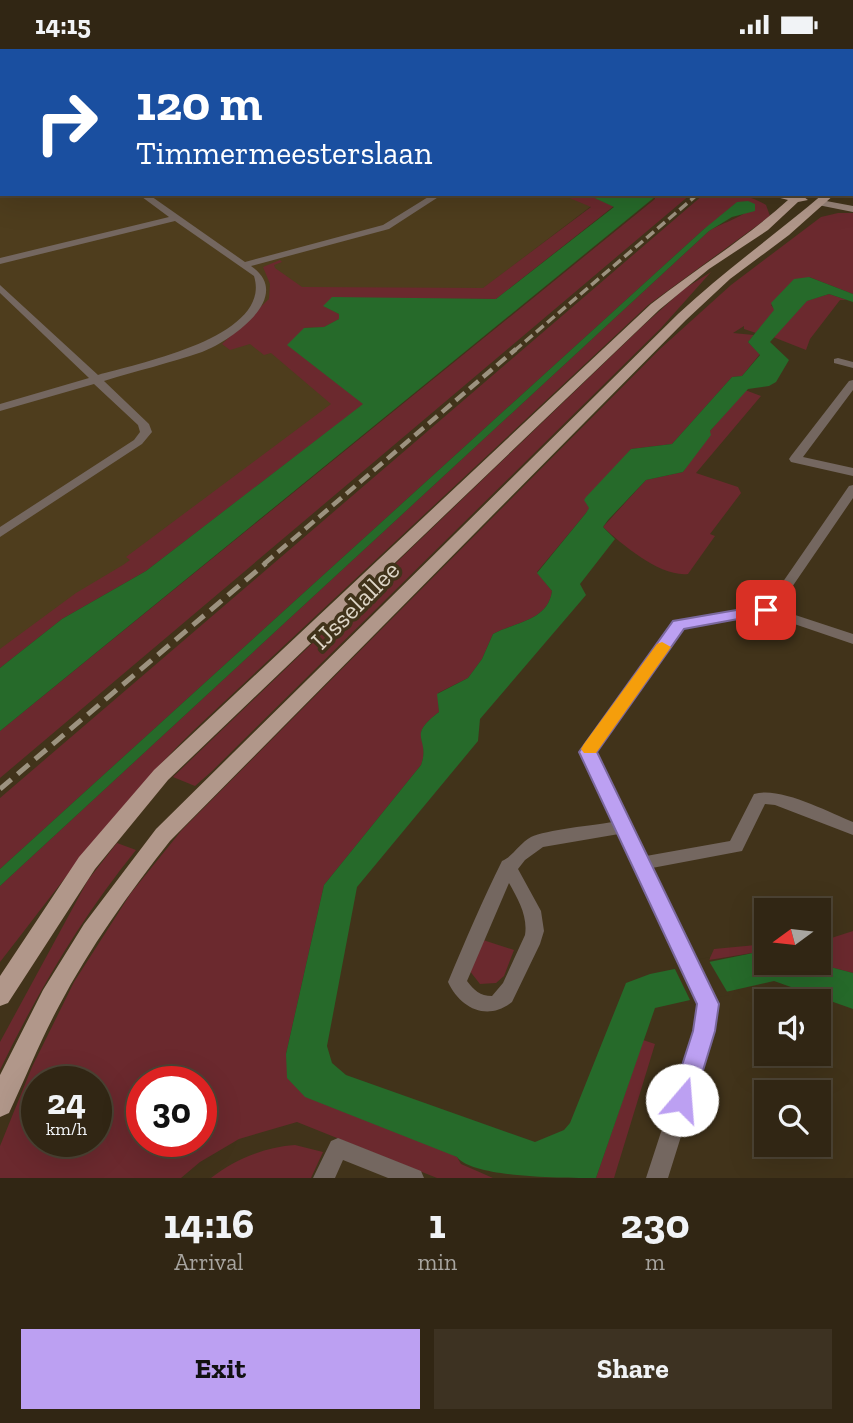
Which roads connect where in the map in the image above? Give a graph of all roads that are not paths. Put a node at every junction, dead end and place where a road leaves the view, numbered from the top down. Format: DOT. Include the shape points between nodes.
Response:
graph roads {
  1 [pos="145,196"];
  2 [pos="436,196"];
  3 [pos="799,197"];
  4 [pos="824,197"];
  5 [pos="853,201"];
  6 [pos="853,209"];
  7 [pos="175,218"];
  8 [pos="0,261"];
  9 [pos="243,265"];
  10 [pos="0,288"];
  11 [pos="838,361"];
  12 [pos="853,365"];
  13 [pos="95,380"];
  14 [pos="853,383"];
  15 [pos="0,408"];
  16 [pos="853,472"];
  17 [pos="853,489"];
  18 [pos="0,533"];
  19 [pos="766,610"];
  20 [pos="853,639"];
  21 [pos="622,827"];
  22 [pos="853,828"];
  23 [pos="640,864"];
  24 [pos="508,866"];
  25 [pos="0,996"];
  26 [pos="0,1105"];
  27 [pos="324,1178"];
  28 [pos="413,1178"];
  29 [pos="657,1178"];
  1 -- 7 [label="street"];
  2 -- 9 [label="street" via="386,227"];
  3 -- 4 [label="main road"];
  3 -- 25 [label="main road, IJsselallee" via="655,307 202,734 87,863"];
  4 -- 5 [label="main road"];
  4 -- 6 [label="main road"];
  4 -- 26 [label="main road, IJsselallee" via="682,317 163,835 85,938 52,993"];
  7 -- 8 [label="street"];
  7 -- 9 [label="street"];
  9 -- 13 [label="street" via="258,275 259,305 215,342 183,356"];
  10 -- 13 [label="street"];
  11 -- 12 [label="street"];
  13 -- 15 [label="street"];
  13 -- 18 [label="street" via="146,432 138,442"];
  14 -- 16 [label="street" via="795,459"];
  17 -- 19 [label="street" via="774,605"];
  19 -- 20 [label="street"];
  19 -- 21 [label="street" via="679,625 588,752"];
  21 -- 23 [label="street"];
  21 -- 24 [label="street" via="538,841"];
  22 -- 23 [label="street" via="778,799 760,798 736,846"];
  23 -- 29 [label="street" via="708,1004 704,1031"];
  24 -- 24 [label="street" via="457,982 463,995 478,1004 505,997 532,941 535,926"];
  27 -- 28 [label="street" via="338,1148"];
}
